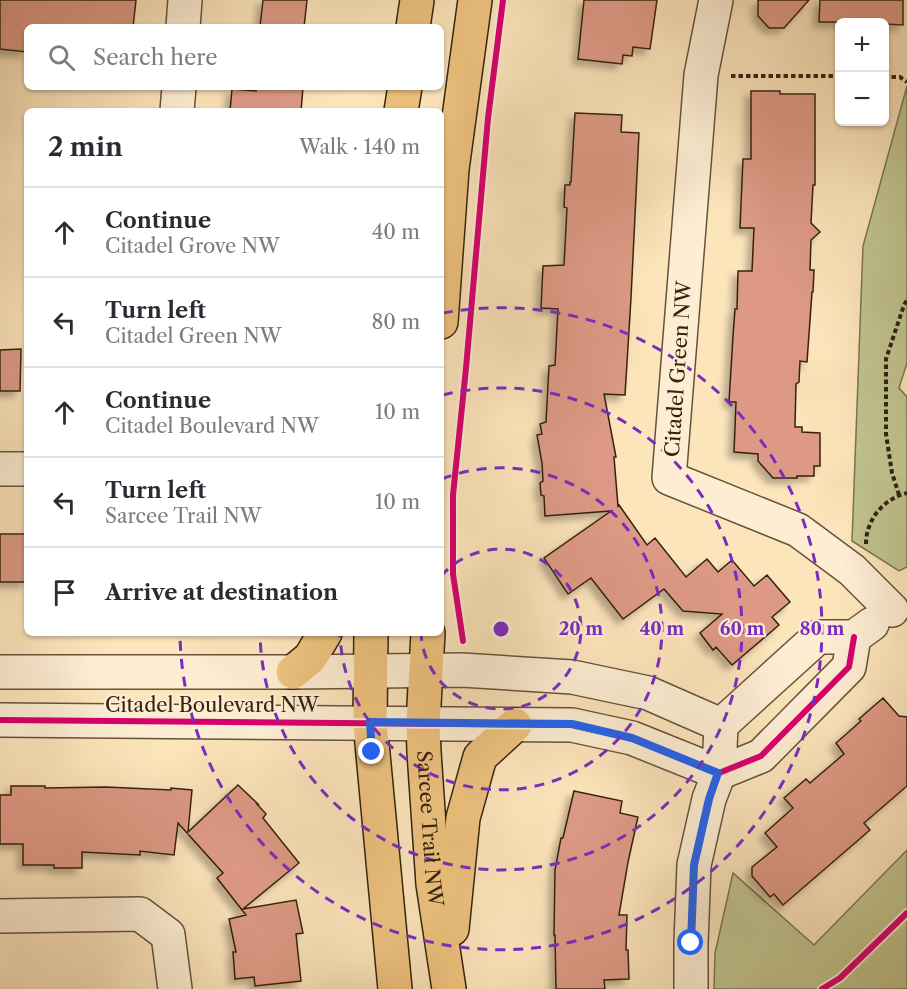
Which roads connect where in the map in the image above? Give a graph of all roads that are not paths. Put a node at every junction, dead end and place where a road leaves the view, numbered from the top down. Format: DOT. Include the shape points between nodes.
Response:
graph roads {
  1 [pos="184,0"];
  2 [pos="417,0"];
  3 [pos="475,0"];
  4 [pos="716,0"];
  5 [pos="183,24"];
  6 [pos="413,24"];
  7 [pos="178,90"];
  8 [pos="404,90"];
  9 [pos="177,108"];
  10 [pos="402,108"];
  11 [pos="444,280"];
  12 [pos="0,469"];
  13 [pos="24,469"];
  14 [pos="899,604"];
  15 [pos="323,636"];
  16 [pos="370,636"];
  17 [pos="428,636"];
  18 [pos="854,637"];
  19 [pos="426,670"];
  20 [pos="370,671"];
  21 [pos="0,672"];
  22 [pos="293,672"];
  23 [pos="0,720"];
  24 [pos="370,722"];
  25 [pos="423,723"];
  26 [pos="515,724"];
  27 [pos="721,724"];
  28 [pos="718,773"];
  29 [pos="0,916"];
  30 [pos="448,982"];
  31 [pos="175,989"];
  32 [pos="395,989"];
  33 [pos="691,989"];
  1 -- 5 [label="street"];
  2 -- 6 [label="main road"];
  3 -- 11 [label="main road" via="452,170"];
  4 -- 14 [label="street, Citadel Green NW" via="700,75 669,478 798,530"];
  7 -- 9 [label="street"];
  8 -- 10 [label="main road"];
  12 -- 13 [label="street"];
  14 -- 18 [label="street, Citadel Green NW"];
  15 -- 22 [label="main road" via="309,658"];
  16 -- 20 [label="main road"];
  17 -- 19 [label="main road, Sarcee Trail NW"];
  18 -- 27 [label="street" via="818,637"];
  18 -- 28 [label="street" via="849,667 761,756"];
  19 -- 20 [label="street, Citadel Boulevard NW"];
  19 -- 25 [label="main road, Sarcee Trail NW"];
  19 -- 27 [label="street" via="572,677 648,693"];
  20 -- 22 [label="street, Citadel Boulevard NW"];
  20 -- 24 [label="main road"];
  21 -- 22 [label="street, Citadel Boulevard NW"];
  23 -- 24 [label="street, Citadel Boulevard NW"];
  24 -- 25 [label="street, Citadel Boulevard NW"];
  24 -- 32 [label="main road"];
  25 -- 26 [label="street"];
  25 -- 30 [label="main road, Sarcee Trail NW" via="433,884"];
  26 -- 28 [label="street" via="572,724 632,738"];
  26 -- 30 [label="main road" via="480,757 463,818"];
  27 -- 28 [label="street"];
  28 -- 33 [label="street" via="694,865"];
  29 -- 31 [label="street" via="140,914 168,935"];
}
